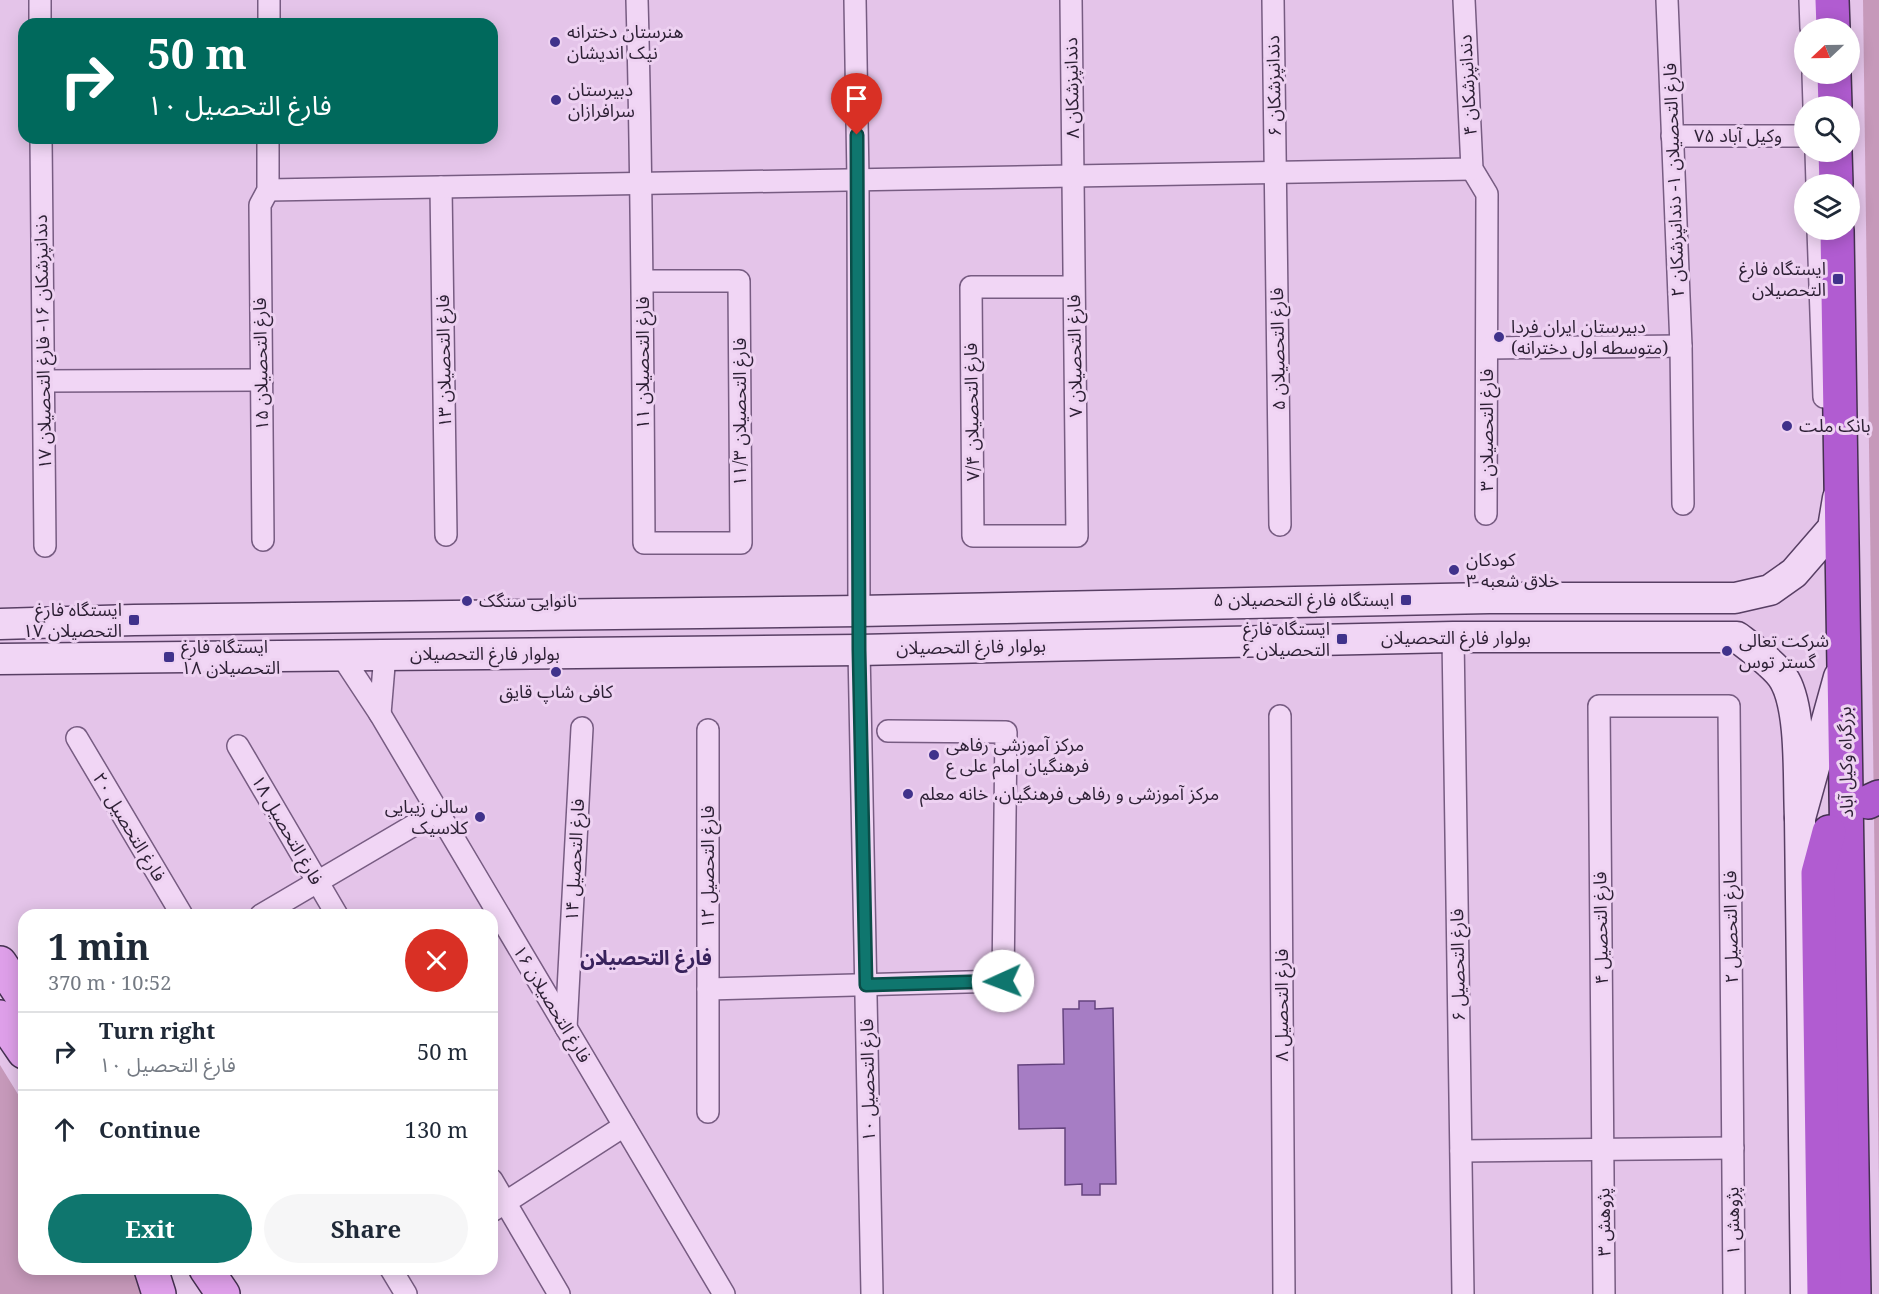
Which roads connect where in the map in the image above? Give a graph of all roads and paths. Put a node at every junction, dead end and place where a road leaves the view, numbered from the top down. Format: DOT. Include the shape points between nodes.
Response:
graph roads {
  1 [pos="40,0"];
  2 [pos="269,0"];
  3 [pos="637,0"];
  4 [pos="855,0"];
  5 [pos="1071,0"];
  6 [pos="1273,0"];
  7 [pos="1464,0"];
  8 [pos="1667,0"];
  9 [pos="1810,0"];
  10 [pos="1832,0"];
  11 [pos="40,18"];
  12 [pos="269,18"];
  13 [pos="1811,18"];
  14 [pos="1833,18"];
  15 [pos="1672,136"];
  16 [pos="1794,136"];
  17 [pos="41,144"];
  18 [pos="268,144"];
  19 [pos="1472,169"];
  20 [pos="1275,172"];
  21 [pos="1073,176"];
  22 [pos="858,180"];
  23 [pos="642,183"];
  24 [pos="441,187"];
  25 [pos="268,190"];
  26 [pos="1819,240"];
  27 [pos="1837,240"];
  28 [pos="642,281"];
  29 [pos="1074,287"];
  30 [pos="1681,346"];
  31 [pos="1488,348"];
  32 [pos="1831,370"];
  33 [pos="262,380"];
  34 [pos="44,381"];
  35 [pos="1834,480"];
  36 [pos="1683,504"];
  37 [pos="1486,514"];
  38 [pos="1280,525"];
  39 [pos="447,535"];
  40 [pos="974,536"];
  41 [pos="263,540"];
  42 [pos="644,543"];
  43 [pos="45,546"];
  44 [pos="1735,598"];
  45 [pos="859,611"];
  46 [pos="0,624"];
  47 [pos="1453,637"];
  48 [pos="1737,637"];
  49 [pos="859,650"];
  50 [pos="385,654"];
  51 [pos="341,655"];
  52 [pos="0,659"];
  53 [pos="1844,659"];
  54 [pos="1729,706"];
  55 [pos="380,714"];
  56 [pos="1280,716"];
  57 [pos="582,728"];
  58 [pos="708,730"];
  59 [pos="888,731"];
  60 [pos="77,738"];
  61 [pos="238,746"];
  62 [pos="438,811"];
  63 [pos="1800,818"];
  64 [pos="1829,832"];
  65 [pos="317,882"];
  66 [pos="178,909"];
  67 [pos="271,909"];
  68 [pos="333,909"];
  69 [pos="496,909"];
  70 [pos="498,913"];
  71 [pos="0,963"];
  72 [pos="866,985"];
  73 [pos="708,989"];
  74 [pos="18,990"];
  75 [pos="0,1017"];
  76 [pos="566,1028"];
  77 [pos="18,1043"];
  78 [pos="708,1113"];
  79 [pos="624,1126"];
  80 [pos="1733,1148"];
  81 [pos="1603,1149"];
  82 [pos="1461,1151"];
  83 [pos="499,1207"];
  84 [pos="153,1275"];
  85 [pos="210,1275"];
  86 [pos="396,1275"];
  87 [pos="159,1294"];
  88 [pos="223,1294"];
  89 [pos="406,1294"];
  90 [pos="559,1294"];
  91 [pos="724,1294"];
  92 [pos="872,1294"];
  93 [pos="1284,1294"];
  94 [pos="1462,1294"];
  95 [pos="1604,1294"];
  96 [pos="1734,1294"];
  97 [pos="1806,1294"];
  98 [pos="1824,1294"];
  99 [pos="1854,1294"];
  1 -- 11 [label="street"];
  2 -- 12 [label="street"];
  3 -- 23 [label="street, فارغ التحصیلان ۱۱"];
  4 -- 22 [label="street"];
  5 -- 21 [label="street, دندانپزشکان ۸"];
  6 -- 20 [label="street, دندانپزشکان ۶"];
  7 -- 19 [label="street, دندانپزشکان ۴"];
  8 -- 15 [label="street, فارغ التحصیلان ۱- دندانپزشکان ۲"];
  9 -- 13 [label="street"];
  10 -- 14 [label="highway"];
  15 -- 16 [label="street, وکیل آباد ۷۵"];
  15 -- 30 [label="street, فارغ التحصیلان ۱- دندانپزشکان ۲"];
  17 -- 34 [label="street, دندانپزشکان ۱۶- فارغ التحصیلان ۱۷"];
  18 -- 25 [label="street, فارغ التحصیلان ۱۵"];
  19 -- 20 [label="street"];
  19 -- 31 [label="street, فارغ التحصیلان ۳" via="1487,194"];
  20 -- 21 [label="street"];
  20 -- 38 [label="street, فارغ التحصیلان ۵"];
  21 -- 22 [label="street"];
  21 -- 29 [label="street, فارغ التحصیلان ۷"];
  22 -- 23 [label="street"];
  22 -- 45 [label="street"];
  23 -- 24 [label="street"];
  23 -- 28 [label="street, فارغ التحصیلان ۱۱"];
  24 -- 25 [label="street"];
  24 -- 39 [label="street, فارغ التحصیلان ۱۳"];
  25 -- 33 [label="street, فارغ التحصیلان ۱۵" via="260,205"];
  26 -- 32 [label="street"];
  27 -- 32 [label="highway, بزرگراه وکیل آباد"];
  28 -- 42 [label="street, فارغ التحصیلان ۱۱"];
  28 -- 42 [label="street, فارغ التحصیلان ۱۱/۳" via="739,281 741,543"];
  29 -- 40 [label="street, فارغ التحصیلان ۷/۴" via="971,287"];
  29 -- 40 [label="street, فارغ التحصیلان ۷" via="1077,536"];
  30 -- 31 [label="street"];
  30 -- 36 [label="street, فارغ التحصیلان ۱- دندانپزشکان ۲"];
  31 -- 37 [label="street, فارغ التحصیلان ۳"];
  32 -- 35 [label="highway, بزرگراه وکیل آباد"];
  33 -- 34 [label="street"];
  33 -- 41 [label="street, فارغ التحصیلان ۱۵"];
  34 -- 43 [label="street, دندانپزشکان ۱۶- فارغ التحصیلان ۱۷"];
  35 -- 44 [label="main road, بولوار فارغ التحصیلان" via="1833,528 1794,573 1770,590"];
  35 -- 53 [label="highway, بزرگراه وکیل آباد"];
  44 -- 45 [label="main road, بولوار فارغ التحصیلان" via="1489,598"];
  44 -- 48 [label="main road" via="1746,617"];
  45 -- 46 [label="main road, بولوار فارغ التحصیلان"];
  45 -- 49 [label="main road"];
  47 -- 48 [label="main road, بولوار فارغ التحصیلان"];
  47 -- 49 [label="main road, بولوار فارغ التحصیلان"];
  47 -- 82 [label="street, فارغ التحصیل ۶"];
  48 -- 63 [label="main road" via="1785,679 1795,710"];
  49 -- 50 [label="main road, بولوار فارغ التحصیلان"];
  49 -- 72 [label="street, فارغ التحصیل ۱۰"];
  50 -- 51 [label="main road, بولوار فارغ التحصیلان"];
  50 -- 55 [label="street"];
  51 -- 52 [label="main road, بولوار فارغ التحصیلان"];
  51 -- 55 [label="street, فارغ التحصیلان ۱۶"];
  53 -- 63 [label="main road"];
  53 -- 99 [label="highway, بزرگراه وکیل آباد"];
  54 -- 80 [label="street, فارغ التحصیل ۲"];
  54 -- 81 [label="street, فارغ التحصیل ۴" via="1599,706"];
  55 -- 62 [label="street, فارغ التحصیلان ۱۶"];
  56 -- 93 [label="street, فارغ التحصیل ۸"];
  57 -- 76 [label="street, فارغ التحصیل ۱۴"];
  58 -- 73 [label="street, فارغ التحصیل ۱۲"];
  59 -- 72 [label="street" via="1006,732 1003,981"];
  60 -- 66 [label="street, فارغ التحصیل ۲۰"];
  61 -- 65 [label="street, فارغ التحصیل ۱۸"];
  62 -- 65 [label="street"];
  62 -- 69 [label="street, فارغ التحصیلان ۱۶"];
  63 -- 97 [label="main road"];
  64 -- 98 [label="highway" via="1818,873"];
  65 -- 67 [label="street"];
  65 -- 68 [label="street, فارغ التحصیل ۱۸"];
  70 -- 76 [label="street, فارغ التحصیلان ۱۶"];
  71 -- 74 [label="main road"];
  72 -- 73 [label="street"];
  72 -- 92 [label="street, فارغ التحصیل ۱۰"];
  73 -- 78 [label="street, فارغ التحصیل ۱۲"];
  75 -- 77 [label="main road"];
  76 -- 79 [label="street, فارغ التحصیلان ۱۶"];
  79 -- 83 [label="street"];
  79 -- 91 [label="street, فارغ التحصیلان ۱۶"];
  80 -- 81 [label="street"];
  80 -- 96 [label="street, پژوهش ۱"];
  81 -- 82 [label="street"];
  81 -- 95 [label="street, پژوهش ۳"];
  82 -- 94 [label="street, فارغ التحصیل ۶"];
  83 -- 90 [label="street"];
  84 -- 87 [label="main road"];
  85 -- 88 [label="main road"];
  86 -- 89 [label="street"];
}
